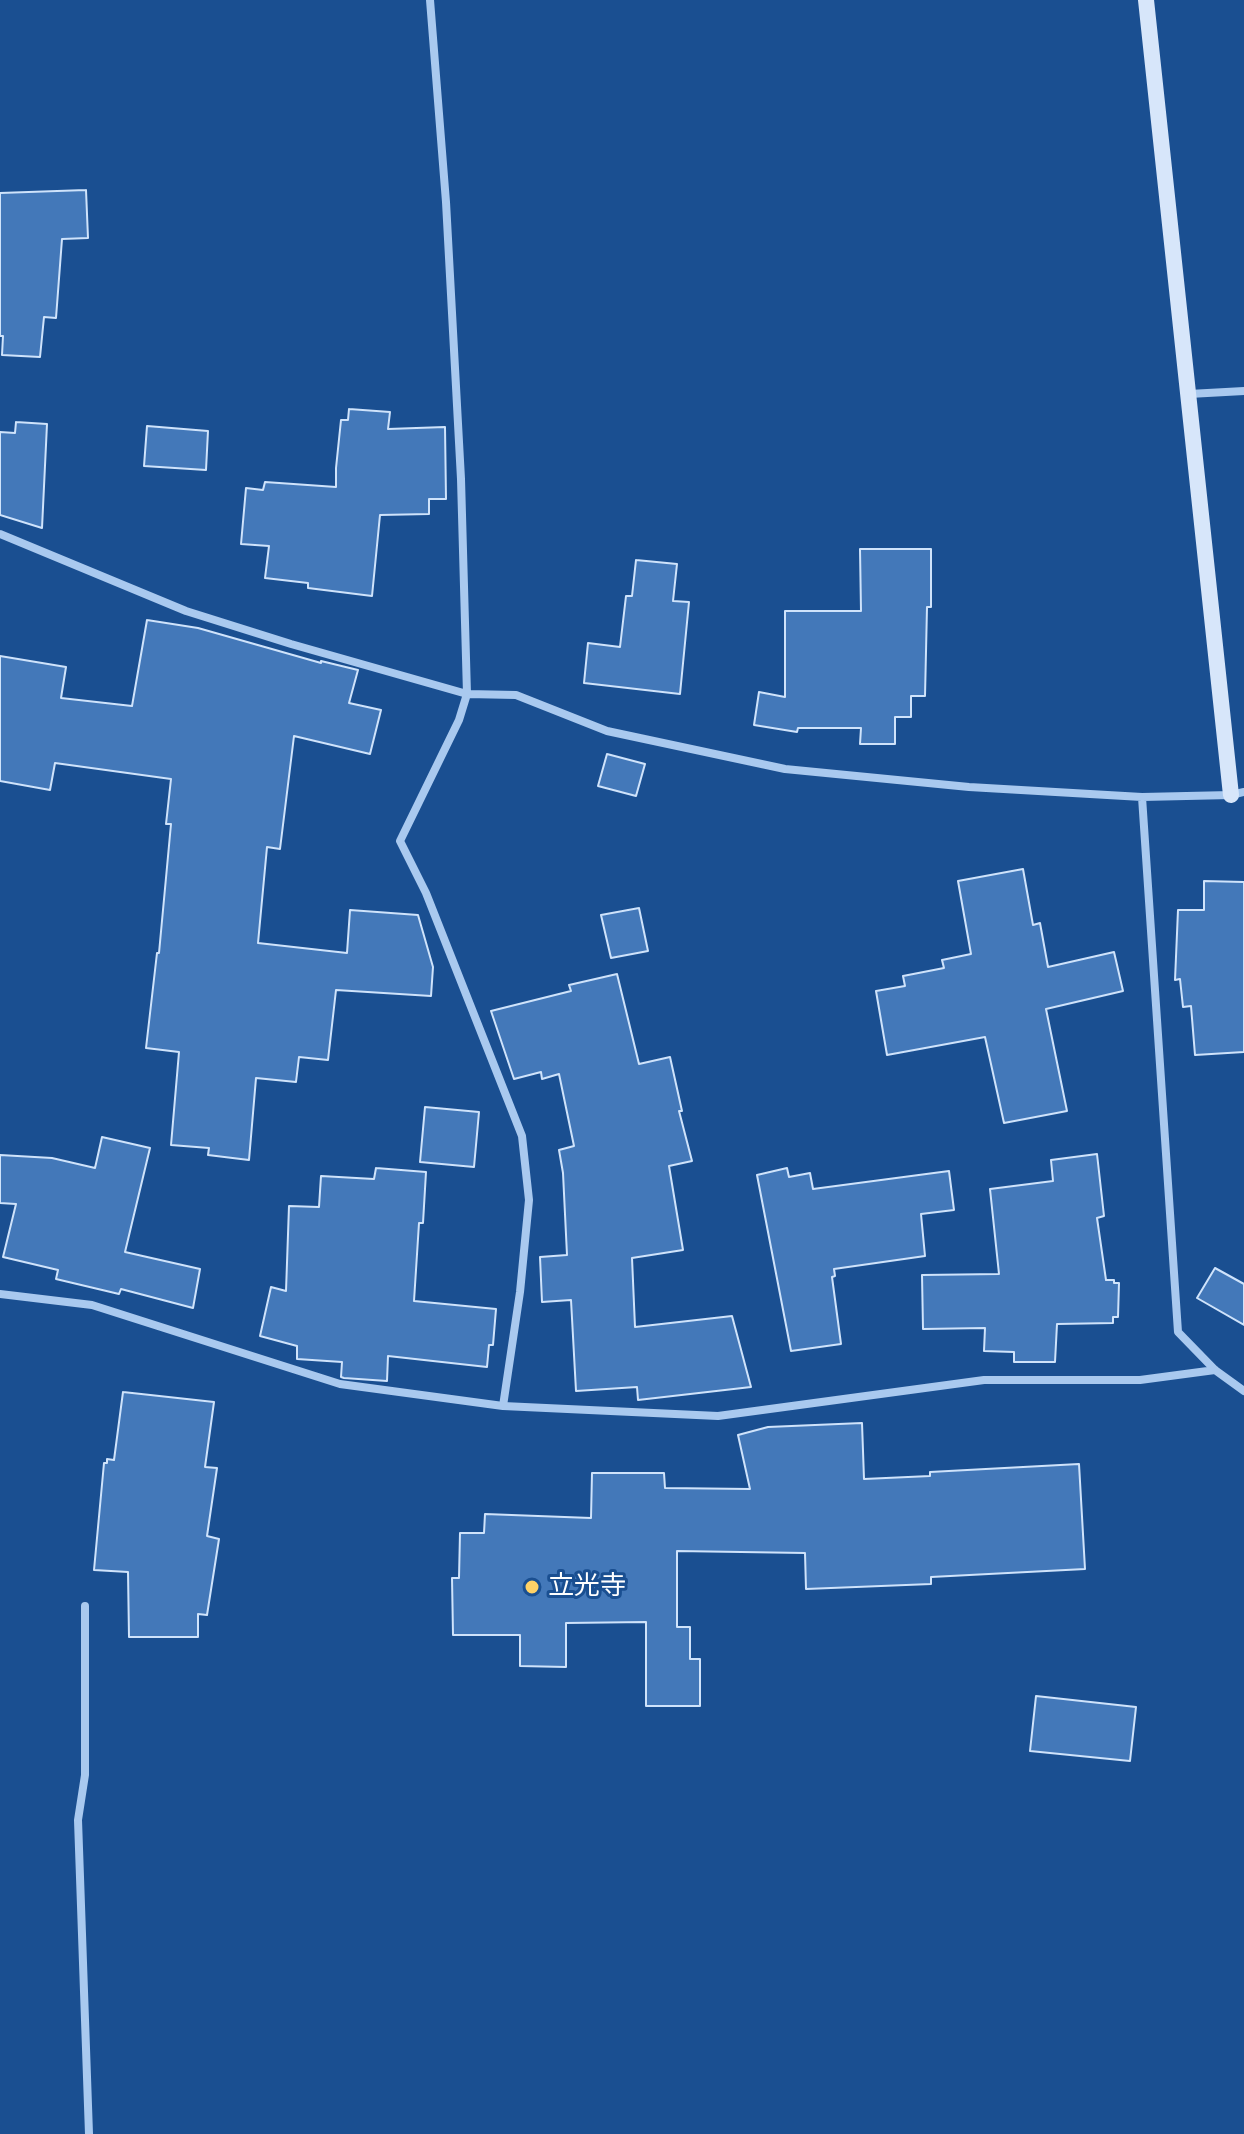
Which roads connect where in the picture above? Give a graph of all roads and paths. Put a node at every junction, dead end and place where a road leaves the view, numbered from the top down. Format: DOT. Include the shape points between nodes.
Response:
graph roads {
  1 [pos="430,0"];
  2 [pos="1146,0"];
  3 [pos="1244,391"];
  4 [pos="1188,394"];
  5 [pos="0,534"];
  6 [pos="467,694"];
  7 [pos="1237,794"];
  8 [pos="1142,797"];
  9 [pos="0,1294"];
  10 [pos="1215,1370"];
  11 [pos="1244,1391"];
  12 [pos="503,1406"];
  13 [pos="85,1606"];
  14 [pos="89,2134"];
  1 -- 6 [label="street" via="459,433"];
  2 -- 4 [label="street"];
  3 -- 4 [label="street"];
  4 -- 7 [label="street"];
  5 -- 6 [label="street" via="186,611"];
  6 -- 8 [label="street" via="516,695 607,731 785,769"];
  6 -- 12 [label="street" via="400,841 426,893 522,1136 529,1200"];
  7 -- 8 [label="street"];
  8 -- 10 [label="street" via="1178,1332"];
  9 -- 12 [label="street" via="92,1305 340,1384"];
  10 -- 11 [label="street"];
  10 -- 12 [label="street" via="1140,1380 984,1380 718,1416"];
  13 -- 14 [label="street" via="85,1775 78,1820"];
}
